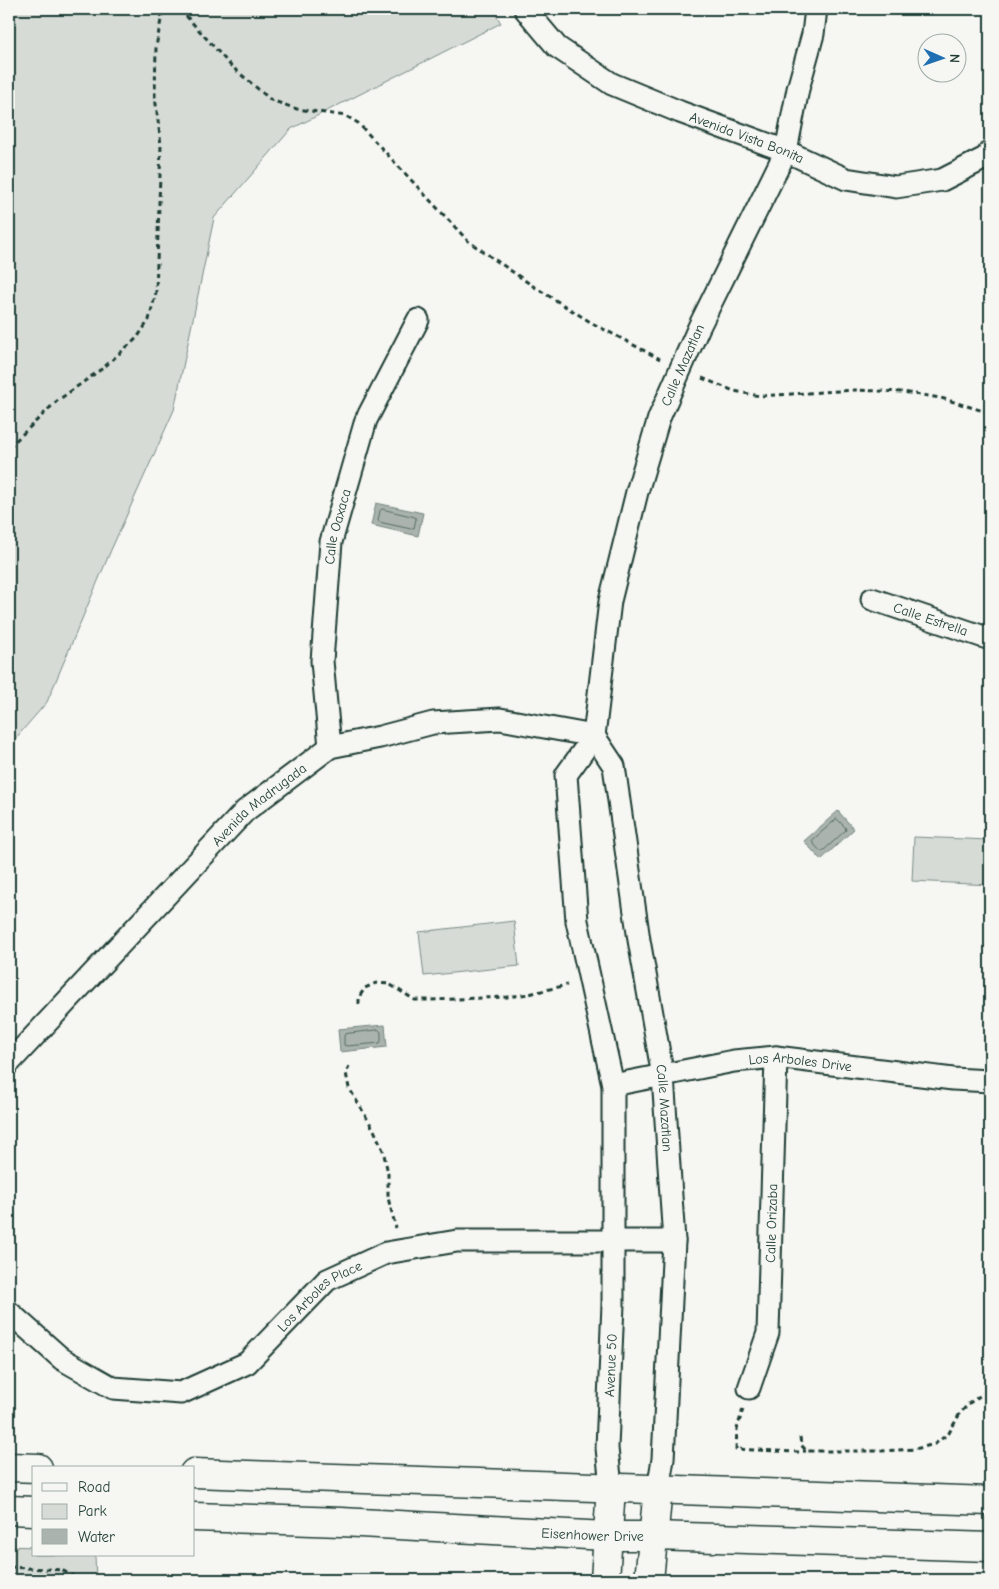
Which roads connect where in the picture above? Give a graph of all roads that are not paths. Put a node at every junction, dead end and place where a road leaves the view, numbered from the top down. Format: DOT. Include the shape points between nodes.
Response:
graph roads {
  1 [pos="524,9"];
  2 [pos="816,9"];
  3 [pos="786,151"];
  4 [pos="990,151"];
  5 [pos="418,320"];
  6 [pos="872,599"];
  7 [pos="990,639"];
  8 [pos="594,736"];
  9 [pos="330,747"];
  10 [pos="776,1057"];
  11 [pos="9,1063"];
  12 [pos="663,1076"];
  13 [pos="990,1081"];
  14 [pos="613,1085"];
  15 [pos="674,1241"];
  16 [pos="614,1242"];
  17 [pos="9,1312"];
  18 [pos="749,1388"];
  19 [pos="9,1467"];
  20 [pos="32,1468"];
  21 [pos="195,1473"];
  22 [pos="611,1487"];
  23 [pos="658,1489"];
  24 [pos="990,1501"];
  25 [pos="9,1510"];
  26 [pos="32,1511"];
  27 [pos="195,1517"];
  28 [pos="607,1536"];
  29 [pos="654,1536"];
  30 [pos="990,1547"];
  31 [pos="606,1580"];
  32 [pos="649,1580"];
  1 -- 3 [label="street, Avenida Vista Bonita" via="556,47 612,84"];
  2 -- 3 [label="street, Calle Mazatlan"];
  3 -- 4 [label="street, Avenida Vista Bonita" via="846,179 896,187 942,180 987,156"];
  3 -- 8 [label="street, Calle Mazatlan" via="699,327 659,418 610,601"];
  5 -- 9 [label="street, Calle Oaxaca" via="366,420 331,542 322,661"];
  6 -- 7 [label="street, Calle Estrella"];
  8 -- 9 [label="street, Avenida Madrugada" via="500,719 433,723"];
  8 -- 12 [label="street, Calle Mazatlan" via="614,766"];
  8 -- 14 [label="street, Calle Mazatlan" via="566,775 577,921"];
  9 -- 11 [label="street, Avenida Madrugada" via="244,811"];
  10 -- 12 [label="street, Los Arboles Drive" via="734,1061"];
  10 -- 13 [label="street, Los Arboles Drive"];
  10 -- 18 [label="street, Calle Orizaba" via="768,1333"];
  12 -- 14 [label="street, Los Arboles Drive"];
  12 -- 15 [label="street, Calle Mazatlan"];
  14 -- 16 [label="street, Calle Mazatlan"];
  15 -- 16 [label="street, Los Arboles Place"];
  15 -- 23 [label="street, Calle Mazatlan" via="663,1459"];
  16 -- 17 [label="street, Los Arboles Place" via="457,1241 386,1253 327,1280 247,1363 181,1393 113,1388 62,1359"];
  16 -- 22 [label="street, Avenue 50" via="607,1448"];
  19 -- 20 [label="main road"];
  21 -- 22 [label="main road"];
  22 -- 23 [label="main road"];
  22 -- 28 [label="main road"];
  23 -- 24 [label="main road"];
  23 -- 29 [label="main road"];
  25 -- 26 [label="main road"];
  27 -- 28 [label="main road, Eisenhower Drive"];
  28 -- 29 [label="main road, Eisenhower Drive"];
  28 -- 31 [label="main road"];
  29 -- 30 [label="main road, Eisenhower Drive"];
  29 -- 32 [label="main road"];
}
